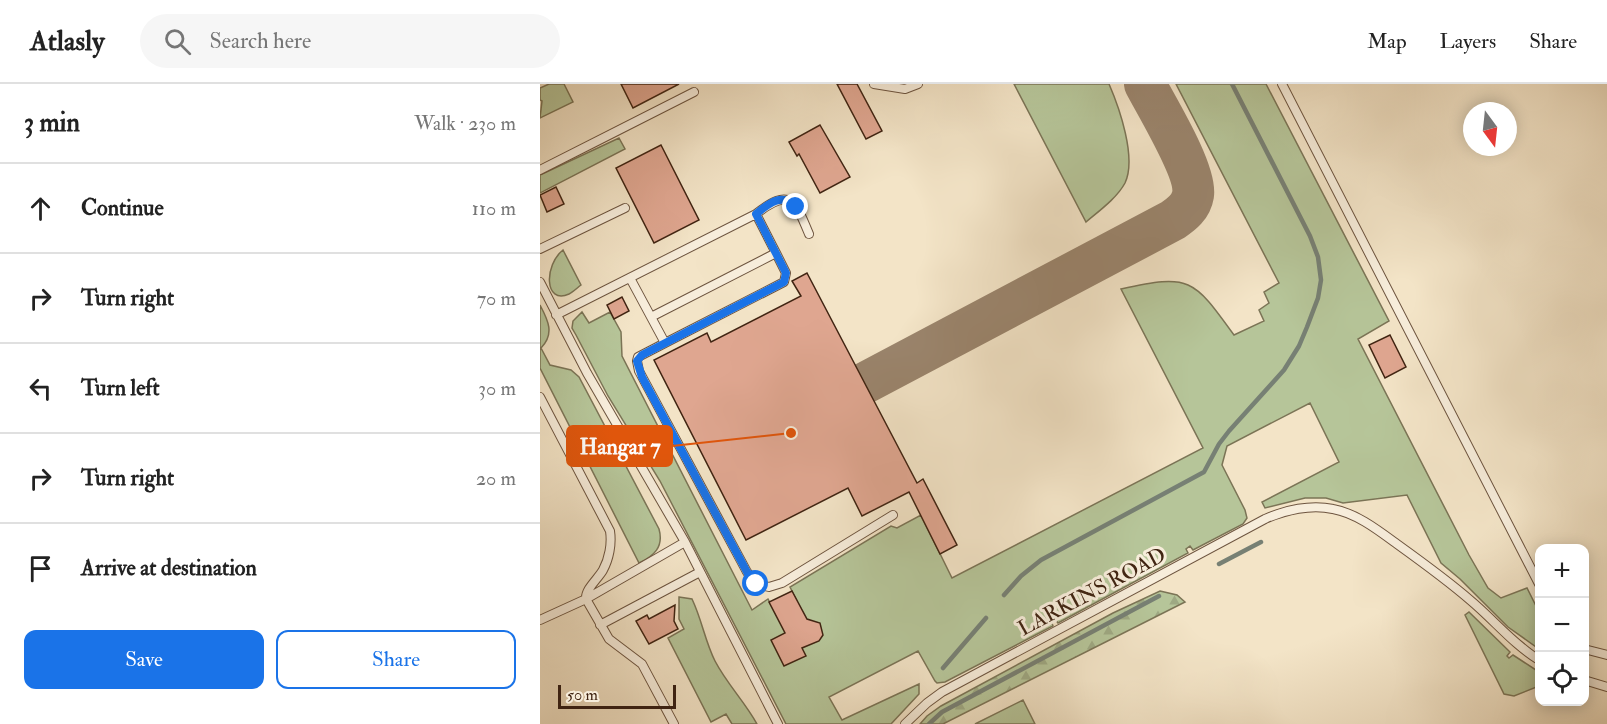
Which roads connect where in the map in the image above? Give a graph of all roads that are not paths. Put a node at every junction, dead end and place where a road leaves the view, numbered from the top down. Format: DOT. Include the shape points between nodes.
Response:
graph roads {
  1 [pos="874,84"];
  2 [pos="918,84"];
  3 [pos="1282,84"];
  4 [pos="694,92"];
  5 [pos="540,170"];
  6 [pos="625,208"];
  7 [pos="756,214"];
  8 [pos="809,234"];
  9 [pos="540,249"];
  10 [pos="776,253"];
  11 [pos="630,278"];
  12 [pos="540,282"];
  13 [pos="556,315"];
  14 [pos="651,317"];
  15 [pos="665,343"];
  16 [pos="540,397"];
  17 [pos="893,515"];
  18 [pos="685,542"];
  19 [pos="700,572"];
  20 [pos="1535,576"];
  21 [pos="586,599"];
  22 [pos="540,620"];
  23 [pos="600,625"];
  24 [pos="1589,650"];
  25 [pos="1607,655"];
  26 [pos="1535,657"];
  27 [pos="1589,682"];
  28 [pos="1607,687"];
  29 [pos="674,724"];
  30 [pos="777,724"];
  31 [pos="905,724"];
  1 -- 2 [label="lane" via="905,89"];
  3 -- 20 [label="lane"];
  4 -- 5 [label="lane"];
  6 -- 9 [label="lane"];
  7 -- 8 [label="lane" via="771,202 786,199 796,207"];
  7 -- 10 [label="lane"];
  7 -- 11 [label="lane"];
  10 -- 14 [label="lane"];
  10 -- 15 [label="lane" via="786,273 784,282"];
  11 -- 13 [label="lane"];
  11 -- 14 [label="lane"];
  12 -- 13 [label="lane"];
  13 -- 18 [label="lane"];
  14 -- 15 [label="lane"];
  15 -- 17 [label="lane" via="638,357 639,371 756,584 769,587 782,583"];
  16 -- 21 [label="lane" via="611,534 605,565"];
  18 -- 19 [label="lane"];
  18 -- 21 [label="lane"];
  19 -- 23 [label="lane"];
  19 -- 30 [label="lane"];
  21 -- 22 [label="lane"];
  21 -- 23 [label="lane"];
  23 -- 29 [label="lane" via="613,642 642,664"];
  24 -- 25 [label="lane"];
  26 -- 31 [label="lane, LARKINS ROAD" via="1472,601 1377,529 1338,510 1305,508 1266,519 949,688"];
  27 -- 28 [label="lane"];
}
